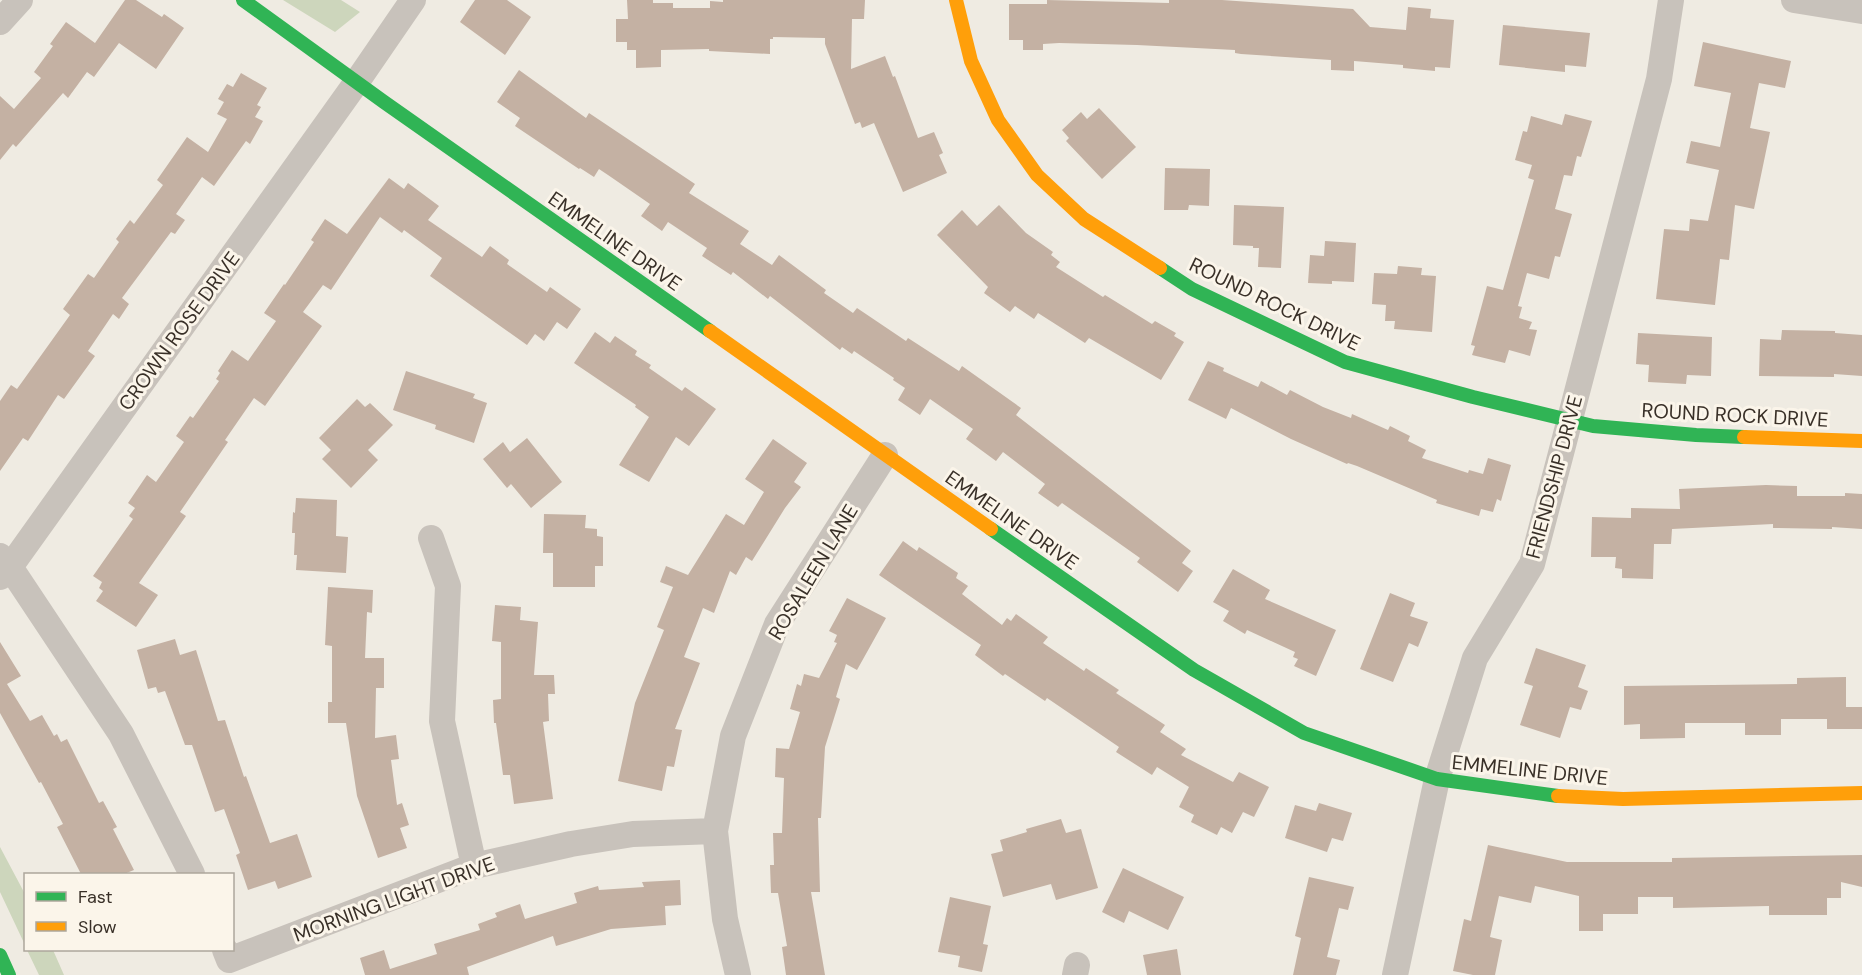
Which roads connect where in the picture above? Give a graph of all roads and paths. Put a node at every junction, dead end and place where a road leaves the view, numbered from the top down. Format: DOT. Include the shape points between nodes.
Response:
graph roads {
  1 [pos="20,0"];
  2 [pos="243,0"];
  3 [pos="413,0"];
  4 [pos="956,0"];
  5 [pos="1671,0"];
  6 [pos="1794,0"];
  7 [pos="1862,11"];
  8 [pos="0,22"];
  9 [pos="356,83"];
  10 [pos="1570,420"];
  11 [pos="1862,441"];
  12 [pos="885,455"];
  13 [pos="430,538"];
  14 [pos="3,567"];
  15 [pos="1437,779"];
  16 [pos="1862,793"];
  17 [pos="715,831"];
  18 [pos="474,866"];
  19 [pos="191,873"];
  20 [pos="225,951"];
  21 [pos="0,955"];
  22 [pos="9,975"];
  23 [pos="738,975"];
  24 [pos="1395,975"];
  1 -- 8 [label="street"];
  2 -- 9 [label="street, EMMELINE DRIVE"];
  3 -- 9 [label="street, CROWN ROSE DRIVE"];
  4 -- 10 [label="street, ROUND ROCK DRIVE" via="971,61 998,120 1037,175 1084,219 1192,289 1345,362"];
  5 -- 10 [label="street, FRIENDSHIP DRIVE" via="1659,79"];
  6 -- 7 [label="street"];
  9 -- 12 [label="street, EMMELINE DRIVE"];
  9 -- 14 [label="street, CROWN ROSE DRIVE"];
  10 -- 11 [label="street, ROUND ROCK DRIVE" via="1593,426 1696,435"];
  10 -- 15 [label="street, FRIENDSHIP DRIVE" via="1532,564 1475,658"];
  12 -- 15 [label="street, EMMELINE DRIVE" via="1194,670 1304,733"];
  12 -- 17 [label="street, ROSALEEN LANE" via="777,624 733,736"];
  13 -- 18 [label="street" via="448,586 442,721"];
  14 -- 19 [label="street" via="121,734"];
  15 -- 16 [label="street, EMMELINE DRIVE" via="1542,795 1623,800"];
  15 -- 24 [label="street, FRIENDSHIP DRIVE"];
  17 -- 18 [label="street, MORNING LIGHT DRIVE" via="633,834"];
  17 -- 23 [label="street, ROSALEEN LANE" via="725,919"];
  18 -- 20 [label="street, MORNING LIGHT DRIVE" via="229,960"];
  21 -- 22 [label="street"];
}
